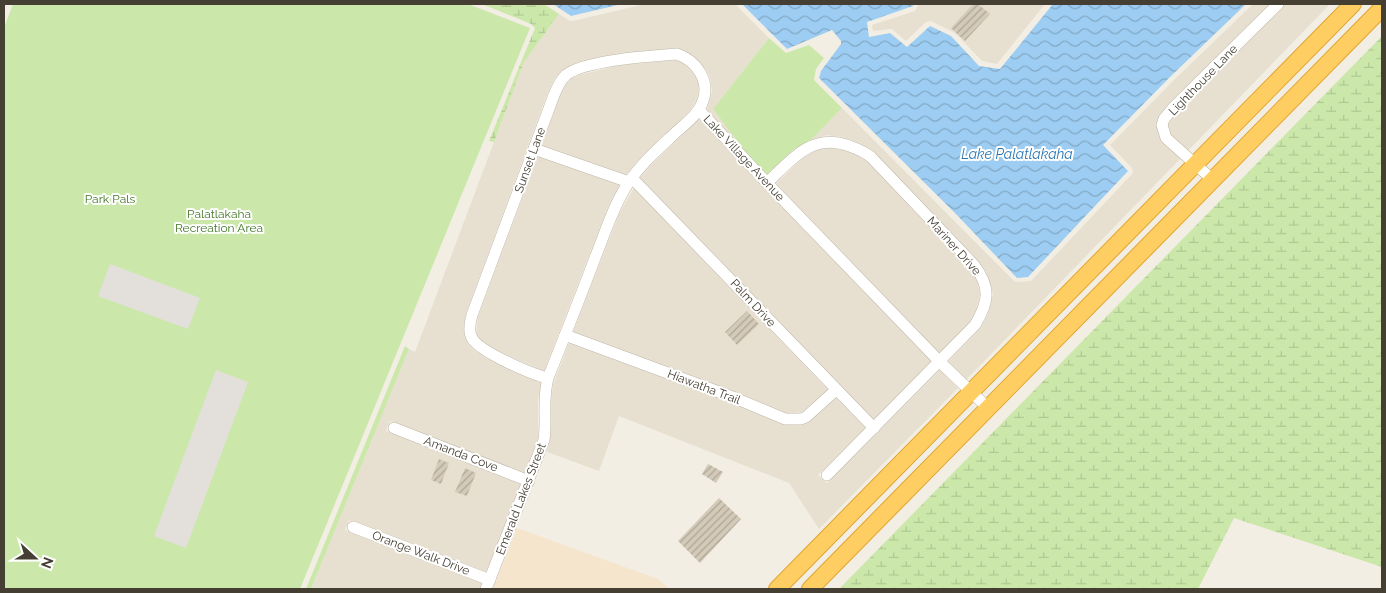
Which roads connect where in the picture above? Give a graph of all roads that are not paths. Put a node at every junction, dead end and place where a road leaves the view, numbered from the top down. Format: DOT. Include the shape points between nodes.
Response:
graph roads {
  1 [pos="1278,4"];
  2 [pos="1353,4"];
  3 [pos="1382,8"];
  4 [pos="699,110"];
  5 [pos="534,149"];
  6 [pos="1196,163"];
  7 [pos="630,180"];
  8 [pos="1213,180"];
  9 [pos="767,183"];
  10 [pos="565,335"];
  11 [pos="940,362"];
  12 [pos="548,378"];
  13 [pos="836,390"];
  14 [pos="971,392"];
  15 [pos="988,408"];
  16 [pos="394,428"];
  17 [pos="874,428"];
  18 [pos="826,475"];
  19 [pos="529,481"];
  20 [pos="353,527"];
  21 [pos="488,584"];
  22 [pos="777,589"];
  23 [pos="810,589"];
  1 -- 6 [label="street, Lighthouse Lane" via="1164,119 1162,125 1166,138"];
  2 -- 6 [label="highway"];
  3 -- 8 [label="highway"];
  4 -- 5 [label="street, Sunset Lane" via="705,91 704,80 691,62 677,54 576,69 566,75 554,94"];
  4 -- 7 [label="street, Lake Village Avenue"];
  4 -- 9 [label="street, Lake Village Avenue"];
  5 -- 7 [label="street, Palm Drive"];
  5 -- 12 [label="street, Sunset Lane" via="472,315 470,335 488,353"];
  6 -- 8 [label="street, Lighthouse Lane"];
  6 -- 14 [label="highway"];
  7 -- 10 [label="street, Lake Village Avenue" via="614,209"];
  7 -- 13 [label="street, Palm Drive"];
  8 -- 15 [label="highway"];
  9 -- 11 [label="street, Lake Village Avenue"];
  9 -- 11 [label="street, Mariner Drive" via="798,154 820,142 841,143 871,157 974,265 985,284 987,294 975,325"];
  10 -- 12 [label="street, Lake Village Avenue"];
  10 -- 13 [label="street, Hiawatha Trail" via="785,419 806,417"];
  11 -- 14 [label="street, Lake Village Avenue"];
  11 -- 17 [label="street, Mariner Drive"];
  12 -- 19 [label="street, Emerald Lakes Street" via="544,401 544,440"];
  13 -- 17 [label="street, Palm Drive"];
  14 -- 15 [label="street, Lake Village Avenue"];
  14 -- 22 [label="highway"];
  15 -- 23 [label="highway"];
  16 -- 19 [label="street, Amanda Cove"];
  17 -- 18 [label="street, Mariner Drive"];
  19 -- 21 [label="street, Emerald Lakes Street"];
  20 -- 21 [label="street, Orange Walk Drive"];
}
